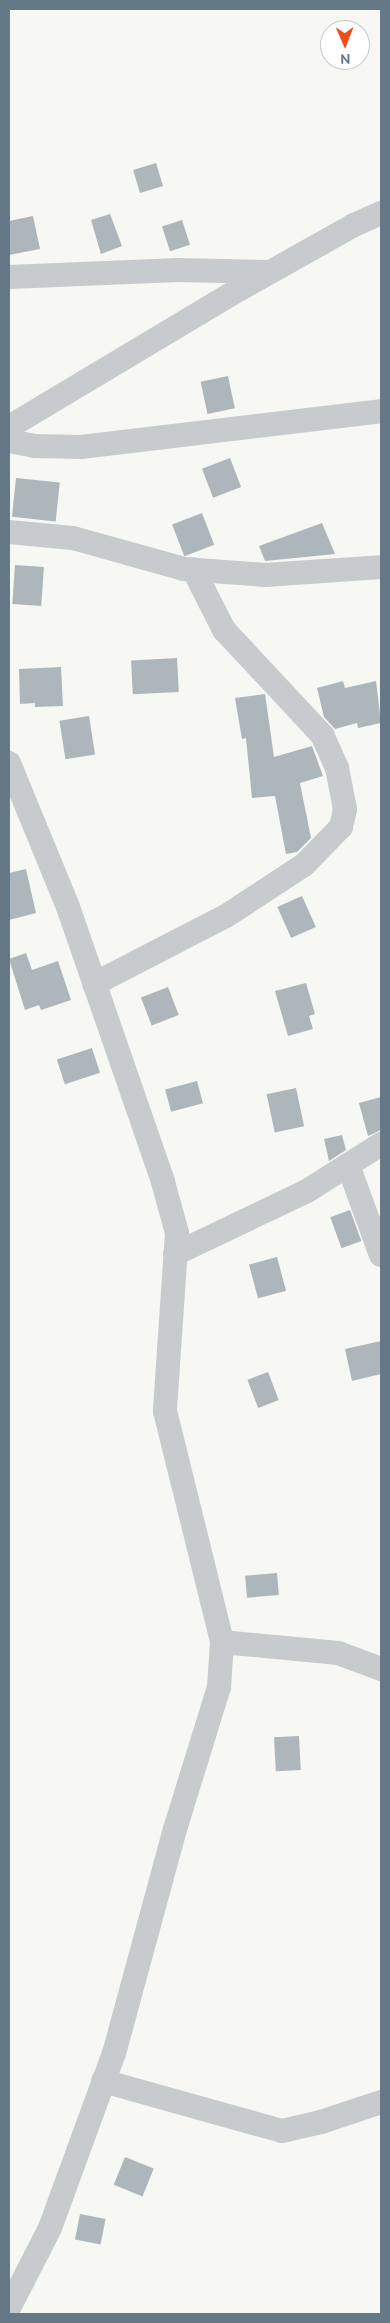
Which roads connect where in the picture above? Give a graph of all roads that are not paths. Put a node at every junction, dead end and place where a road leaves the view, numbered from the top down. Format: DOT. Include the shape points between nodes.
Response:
graph roads {
  1 [pos="381,213"];
  2 [pos="270,272"];
  3 [pos="9,277"];
  4 [pos="381,411"];
  5 [pos="9,427"];
  6 [pos="9,440"];
  7 [pos="9,532"];
  8 [pos="381,567"];
  9 [pos="193,569"];
  10 [pos="9,763"];
  11 [pos="94,984"];
  12 [pos="381,1144"];
  13 [pos="348,1165"];
  14 [pos="175,1254"];
  15 [pos="381,1255"];
  16 [pos="222,1642"];
  17 [pos="381,1669"];
  18 [pos="103,2081"];
  19 [pos="381,2102"];
  20 [pos="9,2308"];
  1 -- 2 [label="street"];
  2 -- 3 [label="street" via="178,270"];
  2 -- 5 [label="street"];
  4 -- 6 [label="street" via="81,447 34,446"];
  7 -- 9 [label="street" via="73,538"];
  8 -- 9 [label="street" via="265,575"];
  9 -- 11 [label="street" via="224,630 323,736 337,768 344,809 341,827 304,866 226,916"];
  10 -- 11 [label="street" via="68,907"];
  11 -- 14 [label="street" via="163,1182 177,1233"];
  12 -- 13 [label="street"];
  13 -- 14 [label="street" via="307,1191"];
  13 -- 15 [label="street"];
  14 -- 16 [label="street" via="166,1411"];
  16 -- 17 [label="street" via="338,1653"];
  16 -- 18 [label="street" via="219,1687"];
  18 -- 19 [label="street" via="282,2131"];
  18 -- 20 [label="street" via="50,2228"];
}
